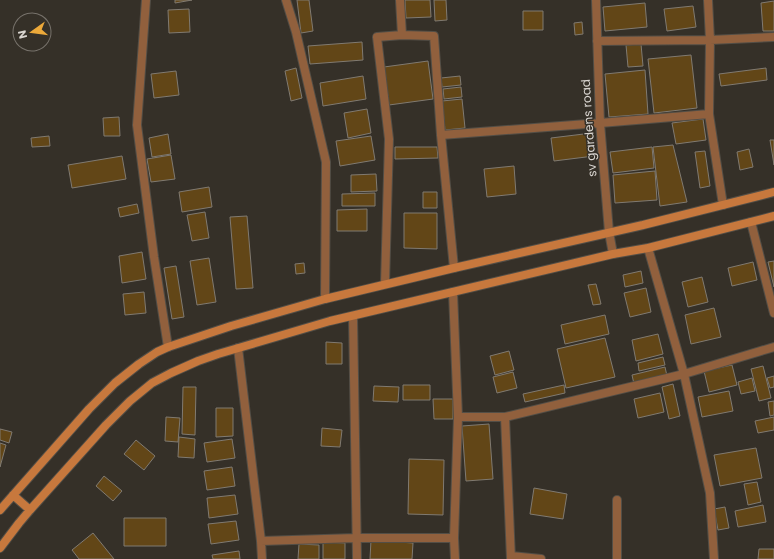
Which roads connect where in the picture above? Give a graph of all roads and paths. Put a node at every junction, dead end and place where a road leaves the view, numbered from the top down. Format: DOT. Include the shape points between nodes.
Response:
graph roads {
  1 [pos="146,0"];
  2 [pos="286,0"];
  3 [pos="400,0"];
  4 [pos="596,0"];
  5 [pos="708,0"];
  6 [pos="402,34"];
  7 [pos="774,37"];
  8 [pos="710,40"];
  9 [pos="597,41"];
  10 [pos="709,114"];
  11 [pos="600,124"];
  12 [pos="441,135"];
  13 [pos="774,192"];
  14 [pos="723,205"];
  15 [pos="774,216"];
  16 [pos="751,222"];
  17 [pos="609,232"];
  18 [pos="648,248"];
  19 [pos="613,254"];
  20 [pos="454,268"];
  21 [pos="385,284"];
  22 [pos="453,292"];
  23 [pos="325,299"];
  24 [pos="774,314"];
  25 [pos="353,316"];
  26 [pos="168,347"];
  27 [pos="774,347"];
  28 [pos="238,348"];
  29 [pos="684,374"];
  30 [pos="458,416"];
  31 [pos="504,417"];
  32 [pos="13,495"];
  33 [pos="617,500"];
  34 [pos="0,510"];
  35 [pos="30,510"];
  36 [pos="356,538"];
  37 [pos="454,538"];
  38 [pos="261,541"];
  39 [pos="0,548"];
  40 [pos="511,557"];
  41 [pos="262,559"];
  42 [pos="357,559"];
  43 [pos="455,559"];
  44 [pos="542,559"];
  45 [pos="617,559"];
  46 [pos="714,559"];
  1 -- 26 [label="street" via="137,125"];
  2 -- 23 [label="street" via="296,32 326,162"];
  3 -- 6 [label="street"];
  4 -- 9 [label="street, sv gardens road"];
  5 -- 8 [label="street"];
  6 -- 12 [label="street" via="434,36"];
  6 -- 21 [label="street" via="377,37 389,139"];
  7 -- 8 [label="street"];
  8 -- 9 [label="street"];
  8 -- 10 [label="street"];
  9 -- 11 [label="street, sv gardens road"];
  10 -- 11 [label="street"];
  10 -- 14 [label="street"];
  11 -- 12 [label="street"];
  11 -- 17 [label="street, sv gardens road"];
  12 -- 20 [label="street"];
  13 -- 14 [label="main road"];
  14 -- 17 [label="main road"];
  15 -- 16 [label="main road"];
  16 -- 18 [label="main road"];
  16 -- 24 [label="street"];
  17 -- 19 [label="street, sv gardens road"];
  17 -- 20 [label="main road"];
  18 -- 19 [label="main road"];
  18 -- 29 [label="street"];
  19 -- 22 [label="main road"];
  20 -- 21 [label="main road"];
  21 -- 23 [label="main road"];
  22 -- 25 [label="main road"];
  22 -- 30 [label="street"];
  23 -- 26 [label="main road"];
  25 -- 28 [label="main road"];
  25 -- 36 [label="street"];
  26 -- 32 [label="main road" via="139,364 115,383"];
  27 -- 29 [label="street"];
  28 -- 35 [label="main road" via="198,361 152,383 106,425"];
  28 -- 38 [label="street"];
  29 -- 31 [label="street"];
  29 -- 46 [label="street" via="710,493"];
  30 -- 31 [label="street"];
  30 -- 37 [label="street"];
  31 -- 40 [label="street"];
  32 -- 34 [label="main road"];
  32 -- 35 [label="main road"];
  33 -- 45 [label="street"];
  35 -- 39 [label="main road"];
  36 -- 37 [label="street"];
  36 -- 38 [label="street"];
  36 -- 42 [label="street"];
  37 -- 43 [label="street"];
  38 -- 41 [label="street"];
  40 -- 44 [label="street"];
}
